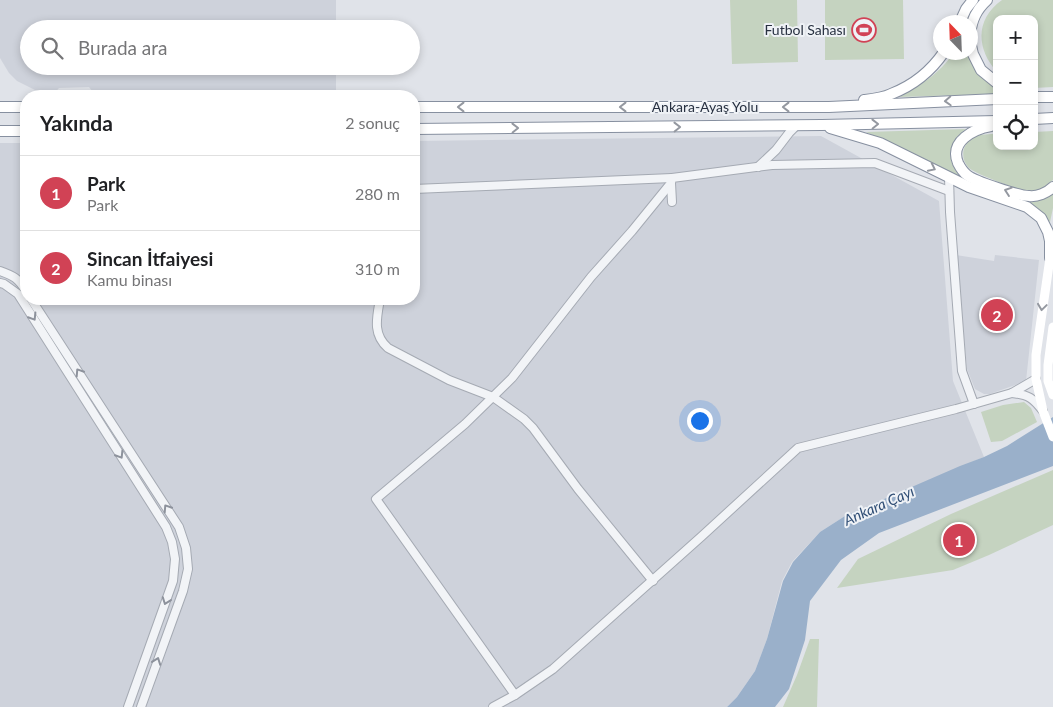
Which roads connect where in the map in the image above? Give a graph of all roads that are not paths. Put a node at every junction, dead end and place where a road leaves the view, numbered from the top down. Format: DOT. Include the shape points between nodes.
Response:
graph roads {
  1 [pos="973,0"];
  2 [pos="987,0"];
  3 [pos="963,15"];
  4 [pos="976,15"];
  5 [pos="938,60"];
  6 [pos="976,60"];
  7 [pos="993,80"];
  8 [pos="1038,97"];
  9 [pos="1053,97"];
  10 [pos="993,99"];
  11 [pos="20,107"];
  12 [pos="420,107"];
  13 [pos="829,107"];
  14 [pos="0,108"];
  15 [pos="1053,118"];
  16 [pos="1038,119"];
  17 [pos="993,123"];
  18 [pos="993,124"];
  19 [pos="822,125"];
  20 [pos="796,126"];
  21 [pos="420,129"];
  22 [pos="0,131"];
  23 [pos="20,131"];
  24 [pos="758,167"];
  25 [pos="949,177"];
  26 [pos="672,180"];
  27 [pos="1053,187"];
  28 [pos="420,189"];
  29 [pos="949,191"];
  30 [pos="672,202"];
  31 [pos="1053,242"];
  32 [pos="1050,258"];
  33 [pos="0,271"];
  34 [pos="20,282"];
  35 [pos="0,283"];
  36 [pos="20,297"];
  37 [pos="25,305"];
  38 [pos="36,305"];
  39 [pos="379,305"];
  40 [pos="1053,327"];
  41 [pos="1051,363"];
  42 [pos="1036,380"];
  43 [pos="1012,394"];
  44 [pos="1053,395"];
  45 [pos="493,398"];
  46 [pos="974,404"];
  47 [pos="1043,411"];
  48 [pos="1053,437"];
  49 [pos="653,581"];
  50 [pos="516,695"];
  51 [pos="128,707"];
  52 [pos="141,707"];
  53 [pos="493,707"];
  1 -- 3 [label="highway"];
  2 -- 4 [label="highway"];
  5 -- 13 [label="highway" via="910,85 891,94"];
  6 -- 7 [label="highway" via="981,70"];
  8 -- 9 [label="highway"];
  10 -- 13 [label="highway, Ankara-Ayaş Yolu, one-way"];
  11 -- 14 [label="highway"];
  13 -- 12 [label="highway, Ankara-Ayaş Yolu, one-way"];
  15 -- 16 [label="highway"];
  19 -- 17 [label="highway, Ankara-Ayaş Yolu, one-way"];
  27 -- 18 [label="highway, one-way" via="1040,195 1030,196 966,175 956,157 959,142 972,132"];
  19 -- 20 [label="highway, Ankara-Ayaş Yolu"];
  19 -- 25 [label="highway, one-way" via="880,143"];
  21 -- 20 [label="highway, Ankara-Ayaş Yolu, one-way"];
  20 -- 24 [label="street"];
  22 -- 23 [label="highway"];
  24 -- 26 [label="street"];
  24 -- 29 [label="street" via="875,163"];
  25 -- 29 [label="street"];
  25 -- 32 [label="highway" via="1027,208 1041,218 1048,232"];
  26 -- 28 [label="street"];
  26 -- 30 [label="street"];
  26 -- 45 [label="street"];
  29 -- 46 [label="street" via="962,371"];
  31 -- 32 [label="main road"];
  32 -- 42 [label="main road, one-way" via="1036,355"];
  33 -- 34 [label="street" via="13,275"];
  35 -- 36 [label="street, one-way"];
  37 -- 51 [label="street, one-way" via="166,527 172,542 175,559 173,581"];
  52 -- 38 [label="street, one-way" via="183,591 188,569 186,548 179,526"];
  39 -- 45 [label="street" via="376,327 388,348 449,380"];
  40 -- 41 [label="main road"];
  41 -- 44 [label="main road" via="1048,381"];
  42 -- 43 [label="street"];
  42 -- 47 [label="main road"];
  43 -- 46 [label="street"];
  43 -- 47 [label="street" via="1024,394 1034,399"];
  45 -- 49 [label="street" via="533,428"];
  45 -- 50 [label="street" via="376,499"];
  46 -- 49 [label="street" via="798,448"];
  47 -- 48 [label="main road"];
  49 -- 50 [label="street" via="553,669"];
  50 -- 53 [label="street"];
}
